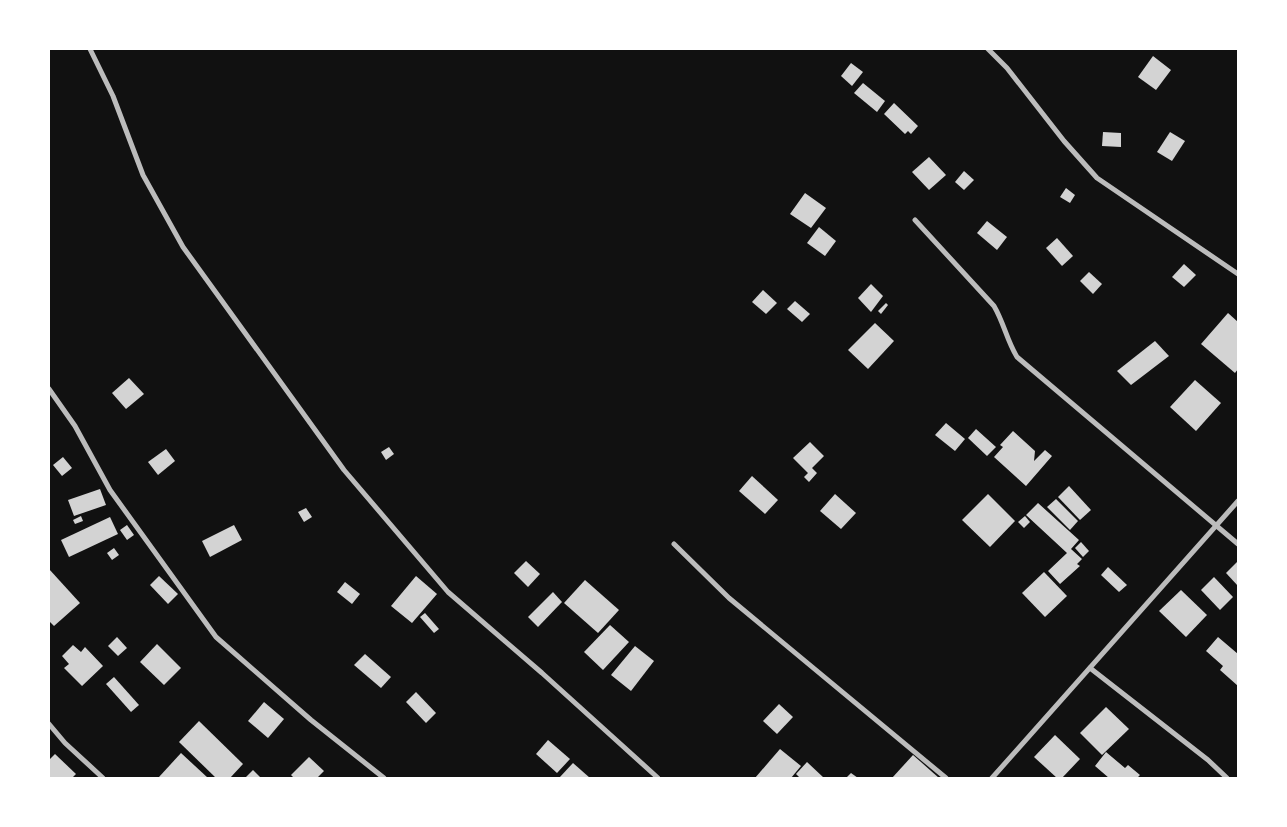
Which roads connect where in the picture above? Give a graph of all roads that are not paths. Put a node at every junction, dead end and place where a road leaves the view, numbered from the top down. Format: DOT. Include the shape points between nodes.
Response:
graph roads {
  1 [pos="90,49"];
  2 [pos="988,49"];
  3 [pos="915,220"];
  4 [pos="1238,274"];
  5 [pos="49,389"];
  6 [pos="1238,502"];
  7 [pos="1215,526"];
  8 [pos="674,544"];
  9 [pos="1238,544"];
  10 [pos="1090,668"];
  11 [pos="49,724"];
  12 [pos="103,778"];
  13 [pos="384,778"];
  14 [pos="658,778"];
  15 [pos="946,778"];
  16 [pos="992,778"];
  17 [pos="1227,778"];
  1 -- 14 [label="street" via="113,96 143,175 183,247 344,470 448,592"];
  2 -- 4 [label="street" via="1098,178"];
  3 -- 7 [label="street" via="994,306 1017,357"];
  5 -- 13 [label="street" via="75,426 110,490 216,638"];
  6 -- 7 [label="street"];
  7 -- 9 [label="street"];
  7 -- 10 [label="street"];
  8 -- 15 [label="street" via="729,598"];
  10 -- 16 [label="street"];
  10 -- 17 [label="street"];
  11 -- 12 [label="street"];
}
